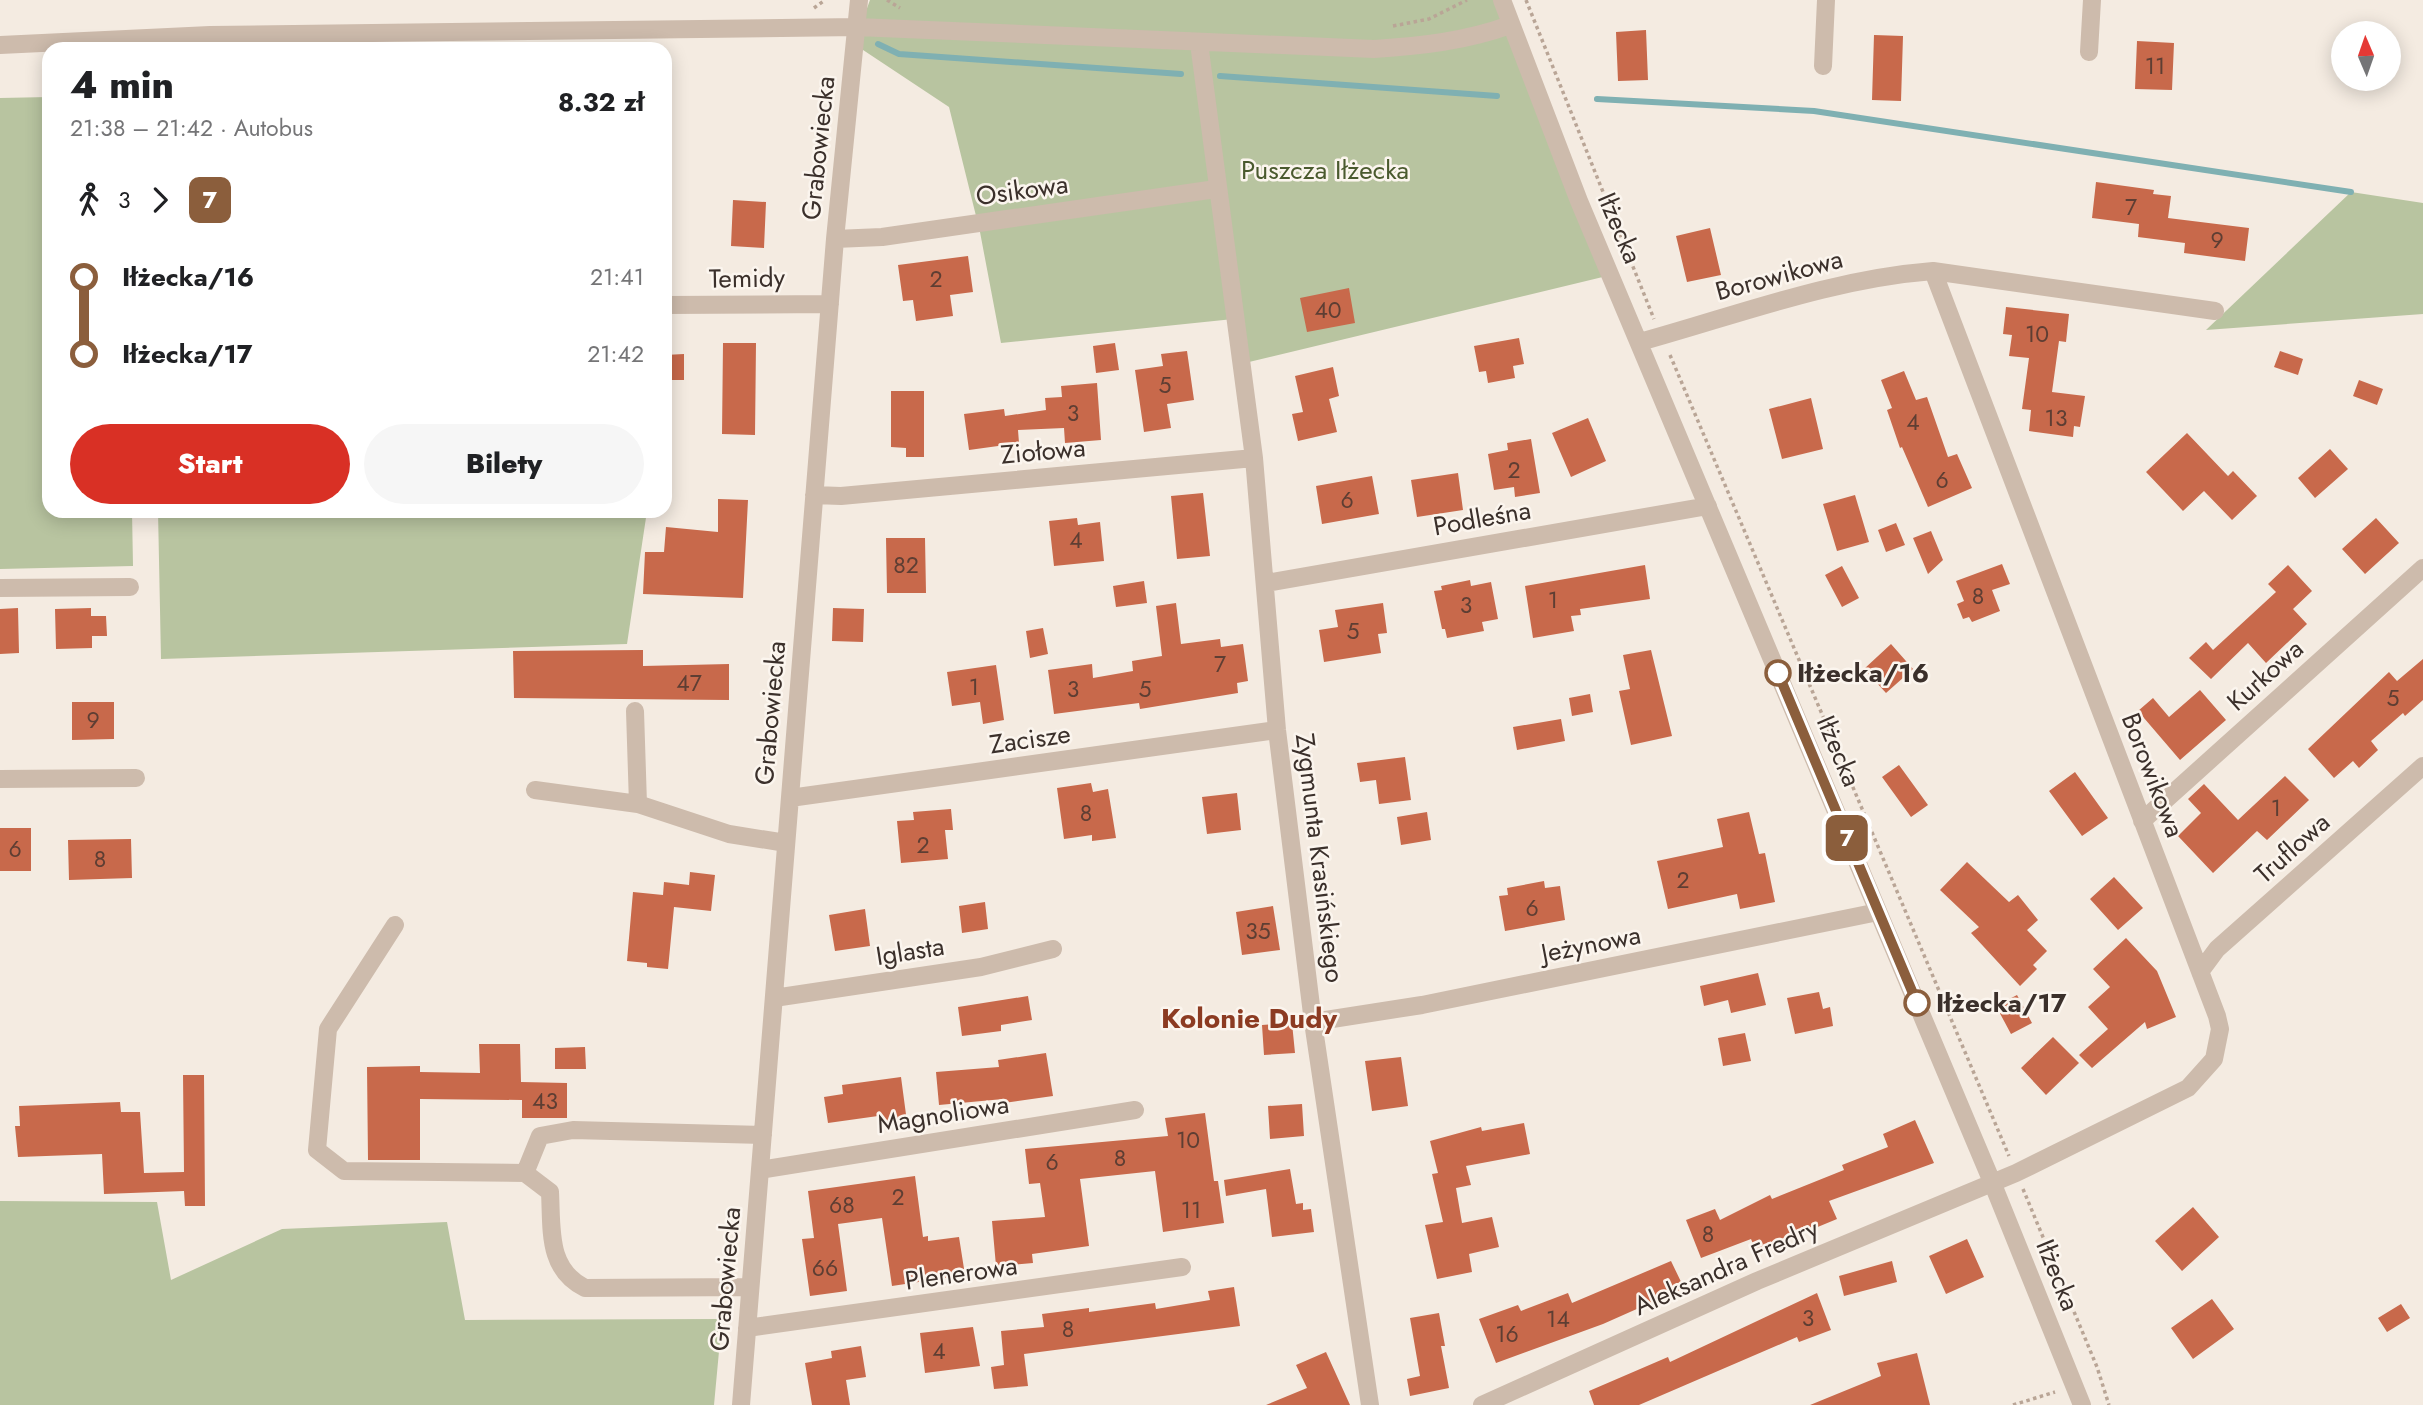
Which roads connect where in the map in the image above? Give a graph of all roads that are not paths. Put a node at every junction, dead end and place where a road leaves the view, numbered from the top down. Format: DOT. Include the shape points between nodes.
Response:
graph roads {
  1 [pos="859,0"];
  2 [pos="1502,0"];
  3 [pos="1826,0"];
  4 [pos="2092,0"];
  5 [pos="1510,25"];
  6 [pos="857,27"];
  7 [pos="63,42"];
  8 [pos="42,43"];
  9 [pos="1199,43"];
  10 [pos="0,45"];
  11 [pos="2090,52"];
  12 [pos="1823,66"];
  13 [pos="1216,188"];
  14 [pos="835,239"];
  15 [pos="1933,271"];
  16 [pos="830,304"];
  17 [pos="672,305"];
  18 [pos="2215,311"];
  19 [pos="1640,342"];
  20 [pos="1254,458"];
  21 [pos="814,495"];
  22 [pos="1708,506"];
  23 [pos="2423,568"];
  24 [pos="1266,583"];
  25 [pos="130,587"];
  26 [pos="0,588"];
  27 [pos="635,711"];
  28 [pos="1277,730"];
  29 [pos="2423,766"];
  30 [pos="136,778"];
  31 [pos="0,779"];
  32 [pos="535,790"];
  33 [pos="790,798"];
  34 [pos="638,804"];
  35 [pos="2142,821"];
  36 [pos="786,843"];
  37 [pos="1878,912"];
  38 [pos="395,925"];
  39 [pos="1053,949"];
  40 [pos="2200,972"];
  41 [pos="774,998"];
  42 [pos="1313,1022"];
  43 [pos="1135,1110"];
  44 [pos="763,1135"];
  45 [pos="760,1170"];
  46 [pos="525,1173"];
  47 [pos="1992,1182"];
  48 [pos="1182,1267"];
  49 [pos="750,1287"];
  50 [pos="747,1328"];
  51 [pos="1504,1401"];
  52 [pos="741,1405"];
  53 [pos="1370,1405"];
  54 [pos="1482,1405"];
  55 [pos="2082,1405"];
  1 -- 6 [label="street, Grabowiecka"];
  2 -- 5 [label="street, Iłżecka"];
  3 -- 12 [label="street"];
  4 -- 11 [label="street"];
  5 -- 9 [label="street" via="1480,36 1374,49"];
  5 -- 19 [label="street, Iłżecka"];
  6 -- 7 [label="street" via="210,35"];
  6 -- 9 [label="street"];
  6 -- 14 [label="street, Grabowiecka"];
  8 -- 10 [label="street"];
  9 -- 13 [label="street"];
  13 -- 14 [label="street, Osikowa" via="882,237"];
  13 -- 20 [label="street"];
  14 -- 16 [label="street, Grabowiecka"];
  15 -- 18 [label="street, Borowikowa"];
  15 -- 19 [label="street, Borowikowa" via="1888,275 1802,293"];
  15 -- 35 [label="street, Borowikowa"];
  16 -- 17 [label="street, Temidy"];
  16 -- 21 [label="street, Grabowiecka"];
  19 -- 22 [label="street, Iłżecka"];
  20 -- 21 [label="street, Ziołowa"];
  20 -- 24 [label="street, Zygmunta Krasińskiego"];
  21 -- 33 [label="street, Grabowiecka"];
  22 -- 24 [label="street, Podleśna"];
  22 -- 37 [label="street, Iłżecka"];
  23 -- 35 [label="street, Kurkowa"];
  24 -- 28 [label="street, Zygmunta Krasińskiego"];
  25 -- 26 [label="street"];
  27 -- 34 [label="street"];
  28 -- 33 [label="street, Zacisze"];
  28 -- 42 [label="street, Zygmunta Krasińskiego"];
  29 -- 40 [label="street, Truflowa" via="2217,949"];
  30 -- 31 [label="street"];
  32 -- 34 [label="street"];
  33 -- 36 [label="street, Grabowiecka"];
  34 -- 36 [label="street" via="729,834"];
  35 -- 40 [label="street, Borowikowa"];
  36 -- 41 [label="street, Grabowiecka"];
  37 -- 42 [label="street, Jeżynowa" via="1422,1005"];
  37 -- 47 [label="street, Iłżecka"];
  38 -- 46 [label="street" via="328,1029 317,1150 344,1171"];
  39 -- 41 [label="street, Iglasta" via="981,967"];
  40 -- 47 [label="street, Borowikowa" via="2220,1029 2214,1059 2204,1073 2188,1088"];
  41 -- 44 [label="street, Grabowiecka"];
  42 -- 53 [label="street, Zygmunta Krasińskiego"];
  43 -- 45 [label="street, Magnoliowa"];
  44 -- 45 [label="street, Grabowiecka"];
  44 -- 46 [label="street" via="573,1130 540,1136"];
  45 -- 49 [label="street, Grabowiecka"];
  46 -- 49 [label="street" via="550,1192 556,1260 571,1281 585,1288"];
  47 -- 51 [label="street, Aleksandra Fredry" via="1757,1281"];
  47 -- 55 [label="street, Iłżecka"];
  48 -- 50 [label="street, Plenerowa"];
  49 -- 50 [label="street, Grabowiecka"];
  50 -- 52 [label="street, Grabowiecka"];
  51 -- 54 [label="street, Aleksandra Fredry"];
}
